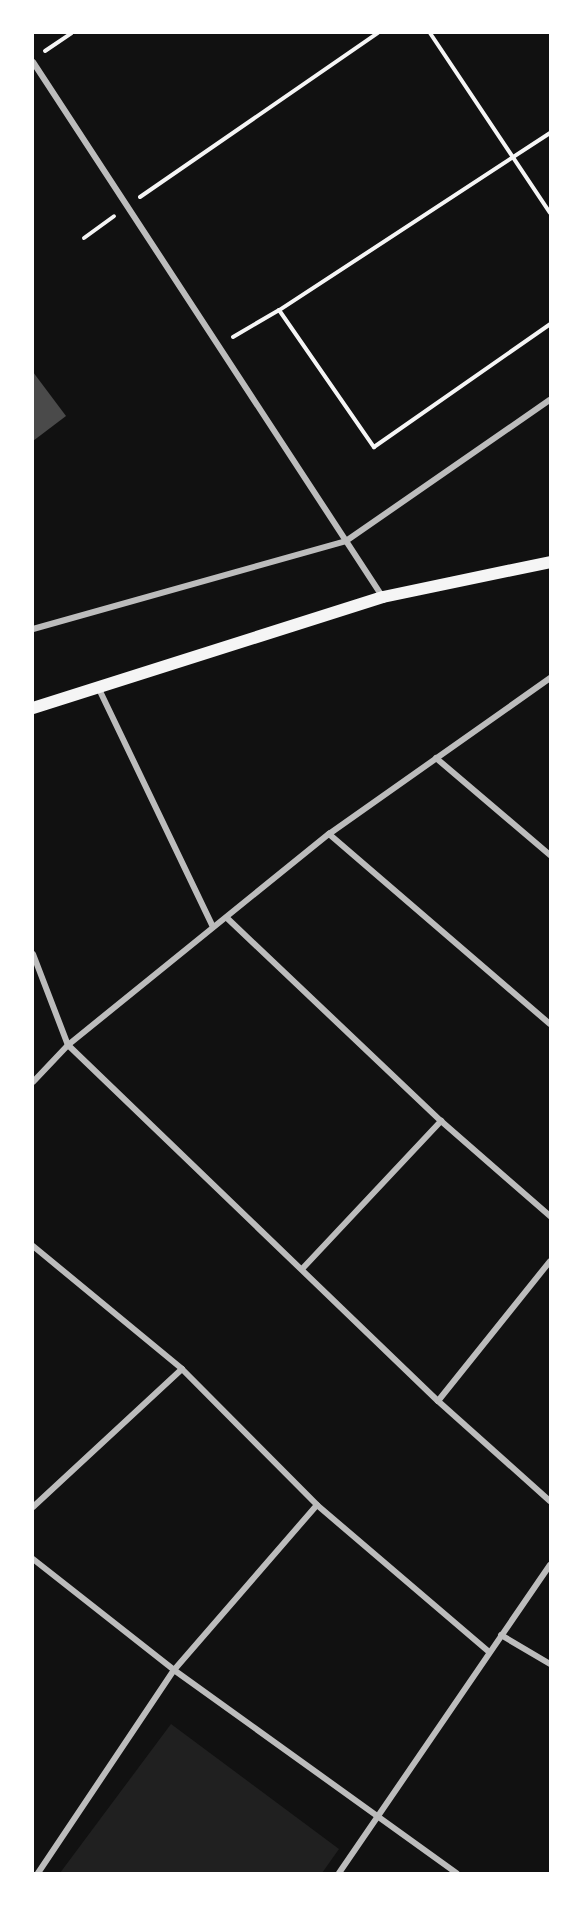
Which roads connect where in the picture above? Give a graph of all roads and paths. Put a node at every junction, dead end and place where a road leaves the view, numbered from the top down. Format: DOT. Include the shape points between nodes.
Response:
graph roads {
  1 [pos="72,33"];
  2 [pos="378,33"];
  3 [pos="430,33"];
  4 [pos="43,53"];
  5 [pos="33,62"];
  6 [pos="550,133"];
  7 [pos="513,158"];
  8 [pos="127,206"];
  9 [pos="550,213"];
  10 [pos="84,238"];
  11 [pos="279,310"];
  12 [pos="550,324"];
  13 [pos="218,346"];
  14 [pos="550,400"];
  15 [pos="346,541"];
  16 [pos="549,562"];
  17 [pos="383,597"];
  18 [pos="33,629"];
  19 [pos="550,678"];
  20 [pos="97,686"];
  21 [pos="33,708"];
  22 [pos="436,759"];
  23 [pos="328,834"];
  24 [pos="550,855"];
  25 [pos="227,918"];
  26 [pos="213,927"];
  27 [pos="33,954"];
  28 [pos="550,1024"];
  29 [pos="68,1045"];
  30 [pos="33,1082"];
  31 [pos="441,1121"];
  32 [pos="550,1216"];
  33 [pos="33,1246"];
  34 [pos="550,1261"];
  35 [pos="303,1268"];
  36 [pos="182,1369"];
  37 [pos="438,1401"];
  38 [pos="550,1502"];
  39 [pos="317,1505"];
  40 [pos="33,1508"];
  41 [pos="33,1559"];
  42 [pos="550,1565"];
  43 [pos="501,1635"];
  44 [pos="489,1652"];
  45 [pos="550,1664"];
  46 [pos="174,1670"];
  47 [pos="380,1815"];
  48 [pos="38,1873"];
  49 [pos="339,1873"];
  50 [pos="457,1873"];
  1 -- 4 [label="path"];
  2 -- 8 [label="path"];
  3 -- 7 [label="path"];
  5 -- 8 [label="street"];
  6 -- 7 [label="path"];
  7 -- 9 [label="path"];
  7 -- 11 [label="path"];
  8 -- 10 [label="path"];
  8 -- 13 [label="street"];
  11 -- 12 [label="path" via="374,447"];
  11 -- 13 [label="path"];
  13 -- 15 [label="street"];
  14 -- 15 [label="street"];
  15 -- 17 [label="street"];
  15 -- 18 [label="street"];
  16 -- 17 [label="main road"];
  17 -- 20 [label="main road"];
  19 -- 22 [label="street"];
  20 -- 21 [label="main road"];
  20 -- 26 [label="street"];
  22 -- 23 [label="street"];
  22 -- 24 [label="street"];
  23 -- 25 [label="street"];
  23 -- 28 [label="street"];
  25 -- 26 [label="street"];
  25 -- 31 [label="street"];
  26 -- 29 [label="street"];
  27 -- 29 [label="street"];
  29 -- 30 [label="street"];
  29 -- 35 [label="street"];
  31 -- 32 [label="street"];
  31 -- 35 [label="street"];
  33 -- 36 [label="street"];
  34 -- 37 [label="street"];
  35 -- 37 [label="street"];
  36 -- 39 [label="street"];
  36 -- 40 [label="street"];
  37 -- 38 [label="street"];
  39 -- 44 [label="street"];
  39 -- 46 [label="street"];
  41 -- 46 [label="street"];
  42 -- 43 [label="street"];
  43 -- 44 [label="street"];
  43 -- 45 [label="street"];
  44 -- 47 [label="street"];
  46 -- 47 [label="street"];
  46 -- 48 [label="street"];
  47 -- 49 [label="street"];
  47 -- 50 [label="street"];
}
